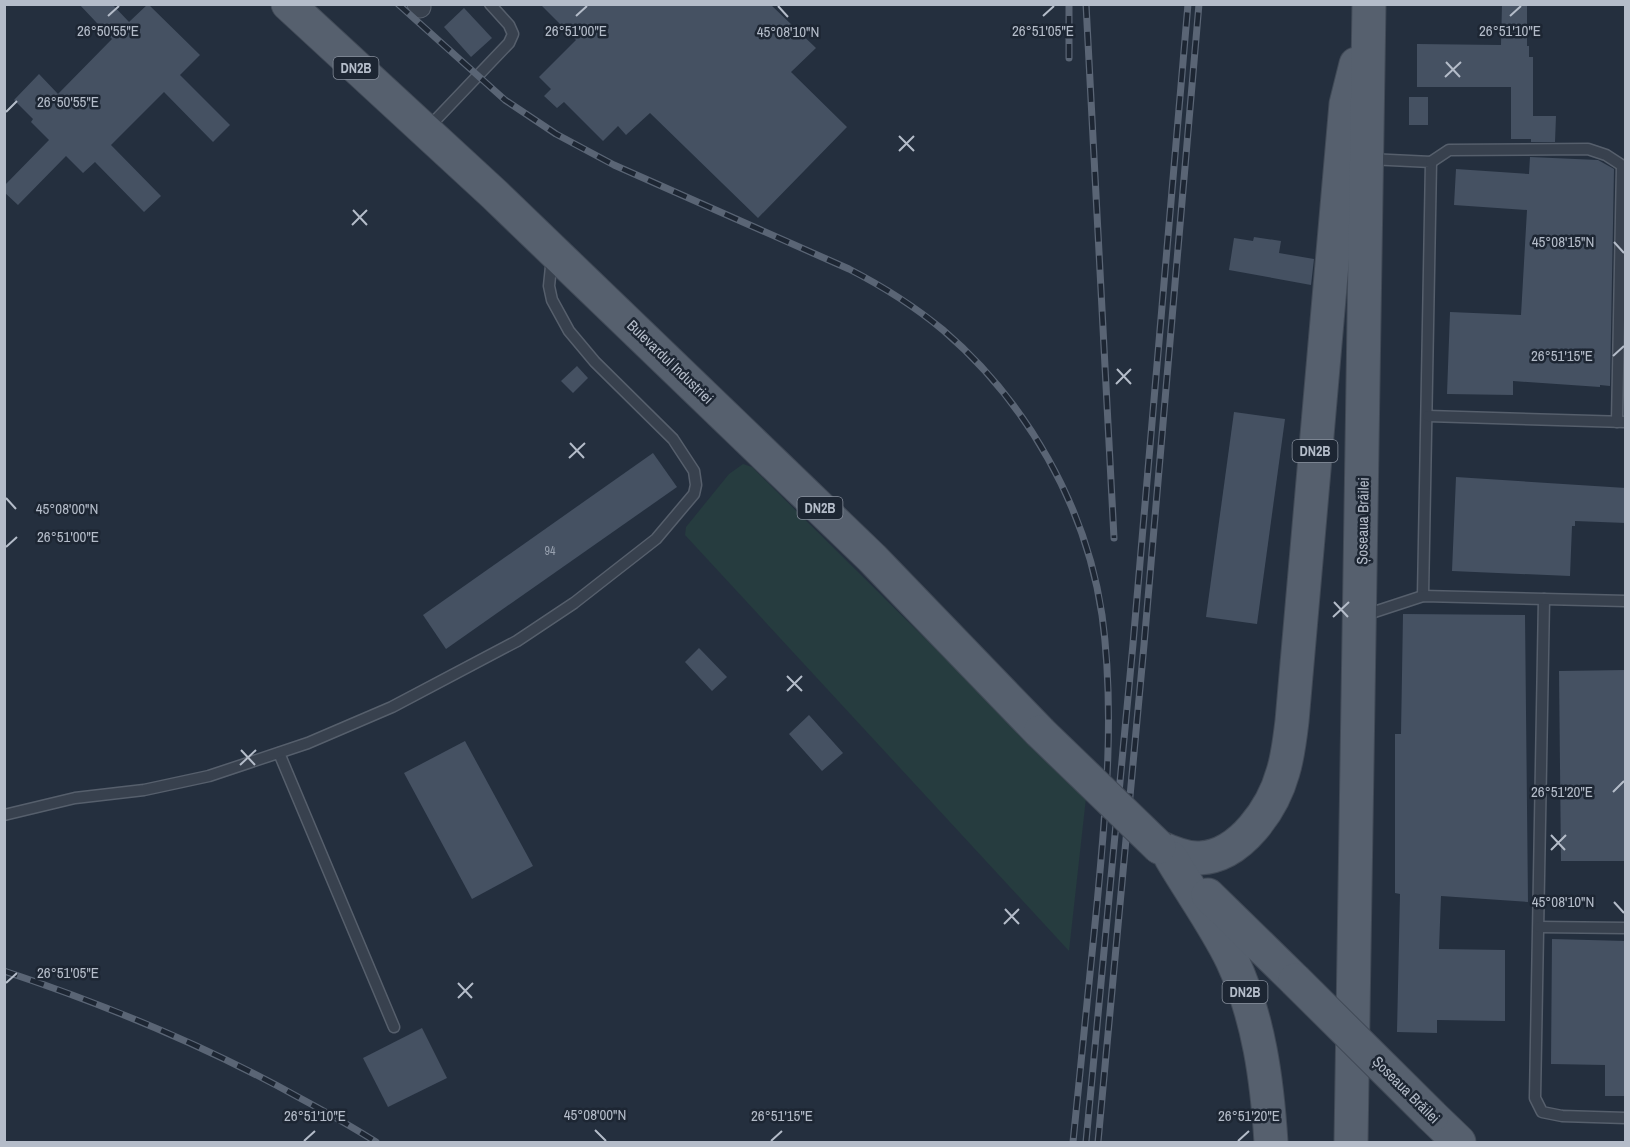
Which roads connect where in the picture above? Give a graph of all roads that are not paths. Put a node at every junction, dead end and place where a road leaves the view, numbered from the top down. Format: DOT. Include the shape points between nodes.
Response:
graph roads {
  1 [pos="288,4"];
  2 [pos="489,4"];
  3 [pos="1369,18"];
  4 [pos="424,131"];
  5 [pos="1368,159"];
  6 [pos="1431,162"];
  7 [pos="1624,167"];
  8 [pos="554,251"];
  9 [pos="1428,416"];
  10 [pos="1621,422"];
  11 [pos="1423,596"];
  12 [pos="1545,599"];
  13 [pos="1626,601"];
  14 [pos="1361,616"];
  15 [pos="279,753"];
  16 [pos="4,815"];
  17 [pos="1165,853"];
  18 [pos="1539,927"];
  19 [pos="1626,928"];
  20 [pos="394,1027"];
  21 [pos="1626,1118"];
  22 [pos="1271,1143"];
  23 [pos="1351,1143"];
  24 [pos="1459,1143"];
  1 -- 4 [label="main road, Bulevardul Industriei / DN2B"];
  2 -- 4 [label="lane" via="509,25 513,34 509,43"];
  3 -- 5 [label="main road, Șoseaua Brăilei"];
  3 -- 17 [label="main road, DN2B" via="1346,104 1287,754 1277,789 1245,835 1224,852 1207,857"];
  4 -- 8 [label="main road, Bulevardul Industriei / DN2B"];
  5 -- 6 [label="lane"];
  5 -- 14 [label="main road, Șoseaua Brăilei"];
  6 -- 7 [label="lane" via="1449,150 1588,149"];
  6 -- 9 [label="lane"];
  7 -- 10 [label="lane"];
  8 -- 15 [label="lane" via="549,286 560,316 595,362 673,439 694,471 694,494 641,552 526,636 392,707"];
  8 -- 17 [label="main road, Bulevardul Industriei / DN2B, bridge" via="872,558 1040,732"];
  9 -- 10 [label="lane"];
  9 -- 11 [label="lane"];
  11 -- 12 [label="lane"];
  11 -- 14 [label="lane"];
  12 -- 13 [label="lane"];
  12 -- 18 [label="lane"];
  14 -- 23 [label="main road, Șoseaua Brăilei"];
  15 -- 16 [label="lane" via="176,784 75,798"];
  15 -- 20 [label="lane"];
  17 -- 22 [label="main road, DN2B" via="1222,941 1244,989 1262,1052"];
  17 -- 24 [label="main road, Șoseaua Brăilei / DN2B, bridge"];
  18 -- 19 [label="lane"];
  18 -- 21 [label="lane" via="1535,1098 1542,1112"];
}
